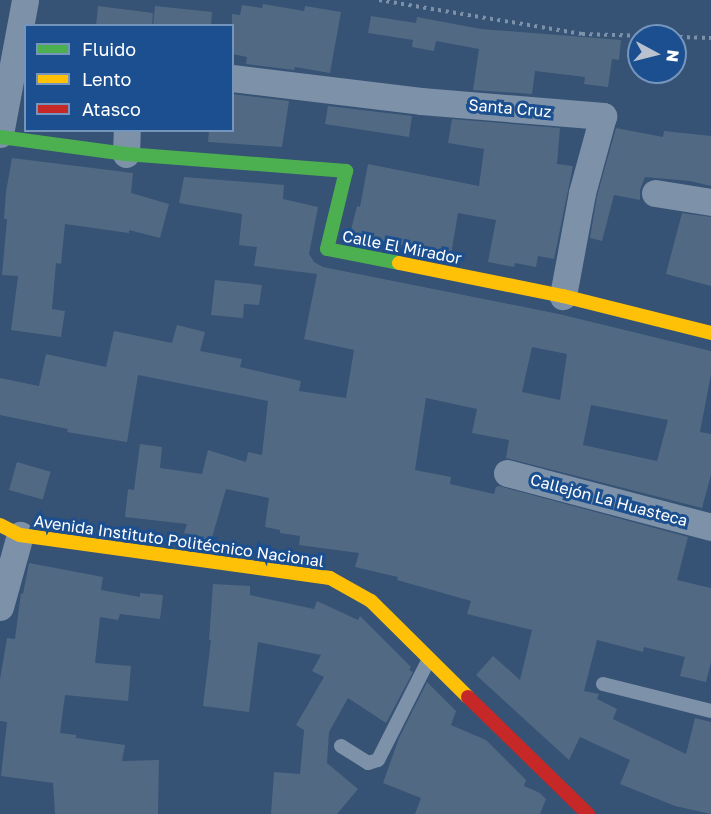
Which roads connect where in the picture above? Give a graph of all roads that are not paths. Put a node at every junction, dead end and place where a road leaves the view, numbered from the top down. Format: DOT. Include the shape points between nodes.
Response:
graph roads {
  1 [pos="26,0"];
  2 [pos="234,78"];
  3 [pos="0,135"];
  4 [pos="127,142"];
  5 [pos="655,193"];
  6 [pos="711,202"];
  7 [pos="563,296"];
  8 [pos="711,333"];
  9 [pos="507,473"];
  10 [pos="711,527"];
  11 [pos="10,530"];
  12 [pos="0,608"];
  13 [pos="430,658"];
  14 [pos="603,684"];
  15 [pos="711,711"];
  16 [pos="341,746"];
  17 [pos="588,814"];
  1 -- 3 [label="street"];
  2 -- 7 [label="street, Santa Cruz" via="421,101 603,116 582,194"];
  3 -- 4 [label="street, Calle El Mirador"];
  4 -- 7 [label="street, Calle El Mirador" via="346,171 327,249"];
  5 -- 6 [label="street"];
  7 -- 8 [label="street, Calle El Mirador"];
  9 -- 10 [label="street, Callejón La Huasteca"];
  11 -- 12 [label="street"];
  11 -- 13 [label="street, Avenida Instituto Politécnico Nacional" via="330,578 371,601"];
  13 -- 16 [label="lane" via="378,760 368,763"];
  13 -- 17 [label="street, Avenida Instituto Politécnico Nacional"];
  14 -- 15 [label="lane"];
}
